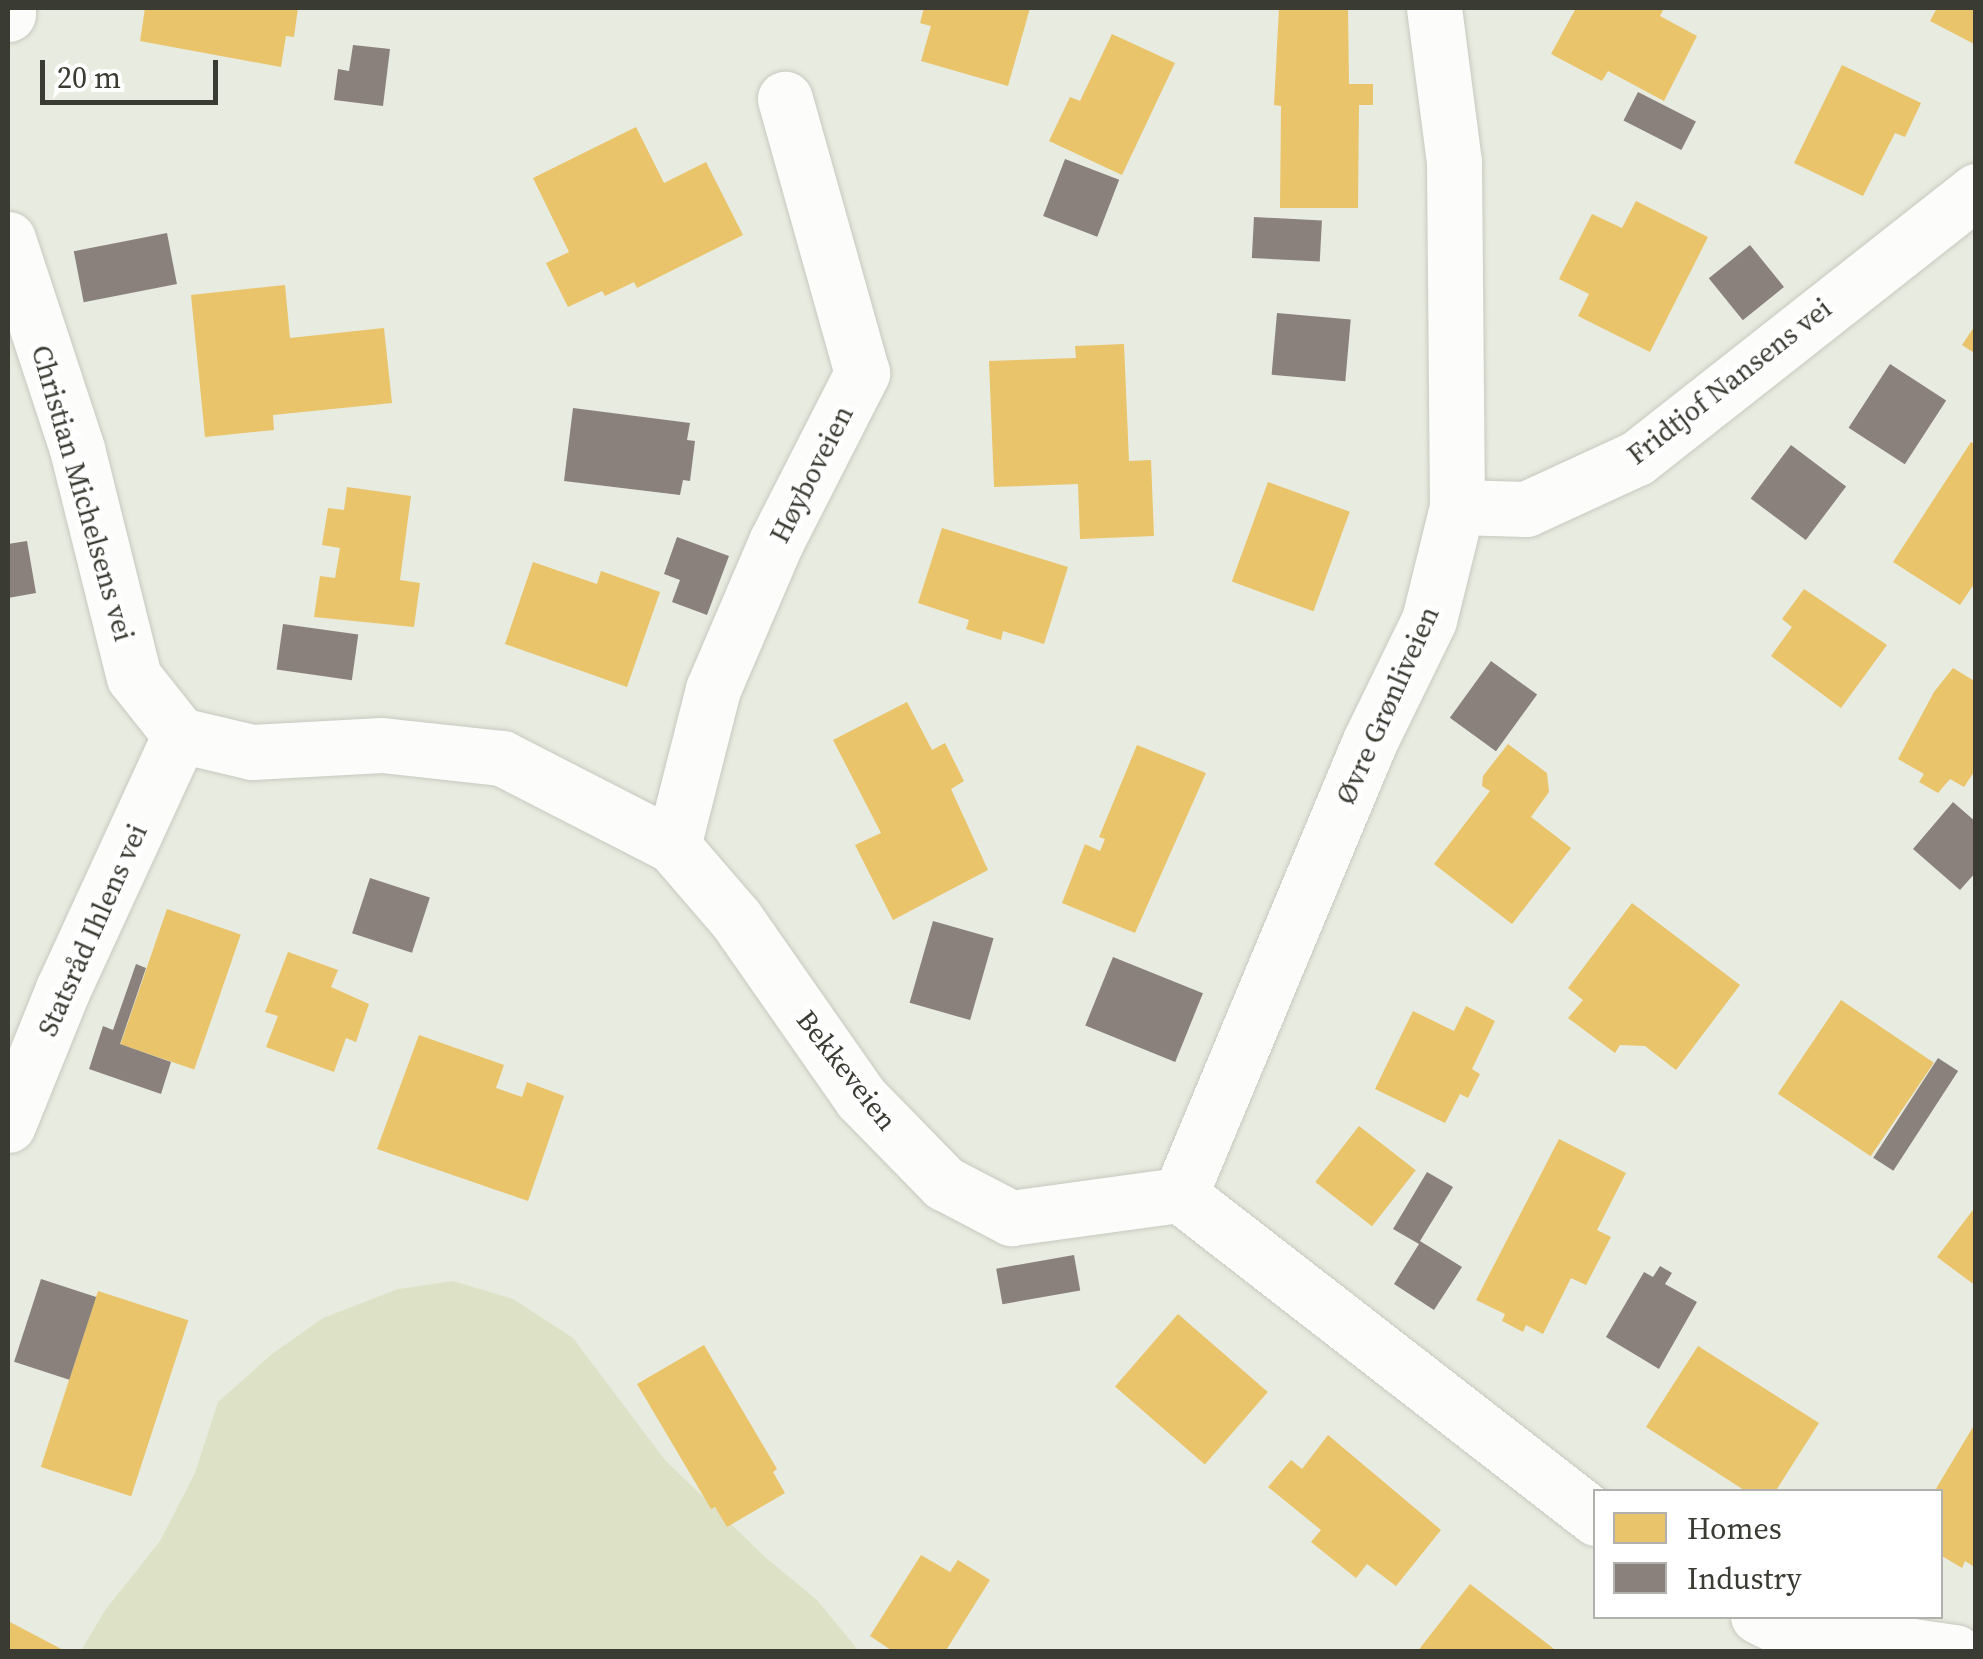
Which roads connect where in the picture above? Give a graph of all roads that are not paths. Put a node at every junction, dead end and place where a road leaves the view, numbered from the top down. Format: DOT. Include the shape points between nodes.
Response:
graph roads {
  1 [pos="1434,8"];
  2 [pos="785,99"];
  3 [pos="1976,191"];
  4 [pos="8,238"];
  5 [pos="1457,507"];
  6 [pos="180,735"];
  7 [pos="673,846"];
  8 [pos="8,1126"];
  9 [pos="1180,1195"];
  10 [pos="1593,1516"];
  11 [pos="1764,1619"];
  12 [pos="1955,1652"];
  1 -- 5 [label="street, Øvre Grønliveien" via="1454,162"];
  2 -- 7 [label="street, Høyboveien" via="862,373 776,542 713,690"];
  3 -- 5 [label="street, Fridtjof Nansens vei" via="1637,458 1526,509"];
  4 -- 6 [label="street, Christian Michelsens vei" via="77,449 134,677"];
  5 -- 9 [label="street, Øvre Grønliveien" via="1429,620 1369,742"];
  6 -- 7 [label="street, Bekkeveien" via="252,752 382,745 502,758"];
  6 -- 8 [label="street, Statsråd Ihlens vei"];
  7 -- 9 [label="street, Bekkeveien" via="736,918 861,1098 944,1183 1011,1218"];
  9 -- 10 [label="street"];
  11 -- 12 [label="street" via="1781,1627"];
}
